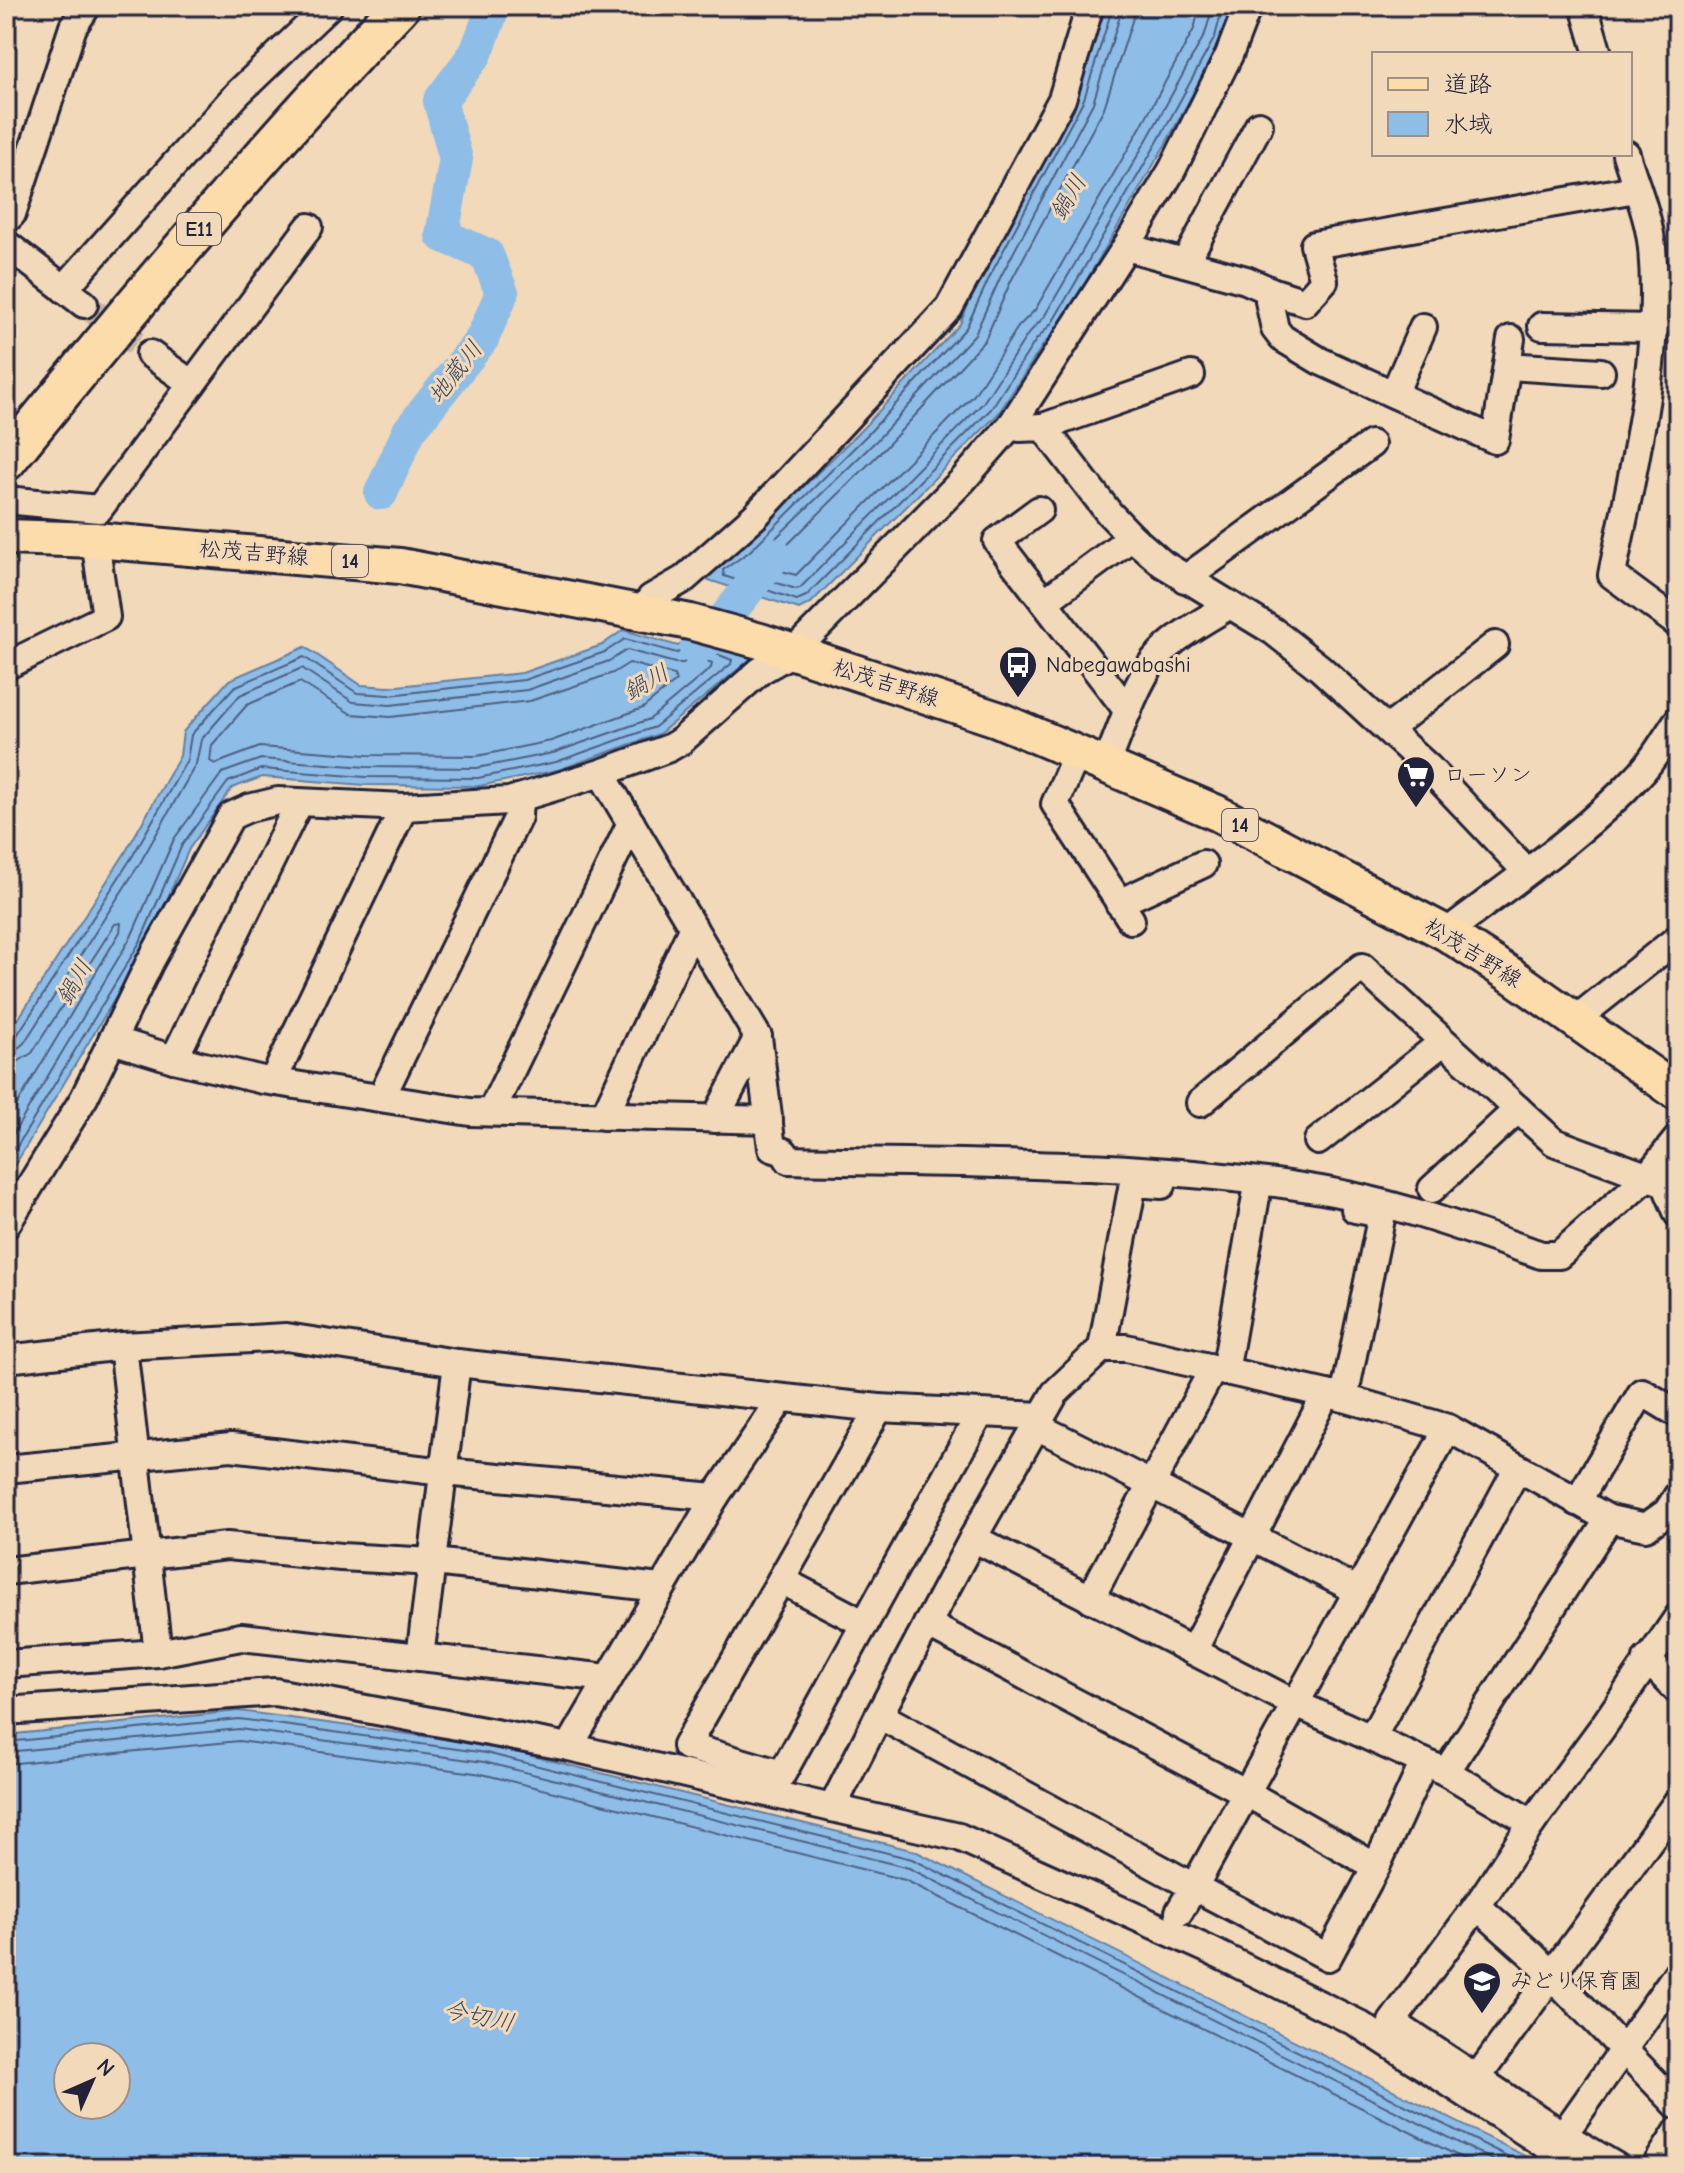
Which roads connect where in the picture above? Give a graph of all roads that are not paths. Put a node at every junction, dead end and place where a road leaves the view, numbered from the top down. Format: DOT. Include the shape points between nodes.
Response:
graph roads {
  1 [pos="87,6"];
  2 [pos="329,6"];
  3 [pos="400,6"];
  4 [pos="1090,6"];
  5 [pos="1248,6"];
  6 [pos="1584,6"];
  7 [pos="1597,52"];
  8 [pos="1259,125"];
  9 [pos="1627,156"];
  10 [pos="16,161"];
  11 [pos="1636,189"];
  12 [pos="6,220"];
  13 [pos="309,227"];
  14 [pos="6,244"];
  15 [pos="1126,247"];
  16 [pos="1185,263"];
  17 [pos="1271,291"];
  18 [pos="1542,326"];
  19 [pos="1423,327"];
  20 [pos="1655,328"];
  21 [pos="1511,339"];
  22 [pos="150,354"];
  23 [pos="1507,366"];
  24 [pos="1601,372"];
  25 [pos="1191,375"];
  26 [pos="192,384"];
  27 [pos="1394,394"];
  28 [pos="1012,424"];
  29 [pos="1043,427"];
  30 [pos="1371,444"];
  31 [pos="7,460"];
  32 [pos="6,500"];
  33 [pos="1039,510"];
  34 [pos="1132,537"];
  35 [pos="95,540"];
  36 [pos="10,543"];
  37 [pos="1185,579"];
  38 [pos="1044,602"];
  39 [pos="1230,605"];
  40 [pos="643,612"];
  41 [pos="1678,624"];
  42 [pos="1495,645"];
  43 [pos="793,652"];
  44 [pos="6,666"];
  45 [pos="1128,711"];
  46 [pos="1678,720"];
  47 [pos="1388,729"];
  48 [pos="1092,760"];
  49 [pos="601,773"];
  50 [pos="519,798"];
  51 [pos="299,803"];
  52 [pos="404,807"];
  53 [pos="631,823"];
  54 [pos="1203,864"];
  55 [pos="1526,871"];
  56 [pos="693,927"];
  57 [pos="1446,933"];
  58 [pos="1678,938"];
  59 [pos="1575,1020"];
  60 [pos="758,1037"];
  61 [pos="112,1040"];
  62 [pos="1443,1042"];
  63 [pos="174,1059"];
  64 [pos="273,1081"];
  65 [pos="1678,1093"];
  66 [pos="381,1098"];
  67 [pos="1200,1103"];
  68 [pos="1518,1109"];
  69 [pos="491,1112"];
  70 [pos="604,1116"];
  71 [pos="715,1119"];
  72 [pos="769,1120"];
  73 [pos="1678,1138"];
  74 [pos="1318,1141"];
  75 [pos="1646,1178"];
  76 [pos="1432,1189"];
  77 [pos="1257,1191"];
  78 [pos="1678,1214"];
  79 [pos="6,1225"];
  80 [pos="123,1346"];
  81 [pos="1102,1348"];
  82 [pos="6,1359"];
  83 [pos="457,1363"];
  84 [pos="1219,1370"];
  85 [pos="1335,1396"];
  86 [pos="782,1398"];
  87 [pos="879,1408"];
  88 [pos="980,1414"];
  89 [pos="1678,1414"];
  90 [pos="1039,1421"];
  91 [pos="1448,1428"];
  92 [pos="136,1456"];
  93 [pos="6,1469"];
  94 [pos="1517,1469"];
  95 [pos="444,1472"];
  96 [pos="1152,1483"];
  97 [pos="1678,1495"];
  98 [pos="715,1497"];
  99 [pos="1577,1502"];
  100 [pos="1609,1519"];
  101 [pos="973,1538"];
  102 [pos="1251,1538"];
  103 [pos="147,1554"];
  104 [pos="434,1562"];
  105 [pos="6,1571"];
  106 [pos="781,1580"];
  107 [pos="660,1588"];
  108 [pos="1357,1590"];
  109 [pos="1090,1599"];
  110 [pos="1678,1617"];
  111 [pos="865,1624"];
  112 [pos="927,1624"];
  113 [pos="1193,1651"];
  114 [pos="158,1653"];
  115 [pos="420,1657"];
  116 [pos="1647,1659"];
  117 [pos="6,1664"];
  118 [pos="608,1678"];
  119 [pos="1678,1691"];
  120 [pos="1294,1703"];
  121 [pos="6,1711"];
  122 [pos="879,1715"];
  123 [pos="1372,1738"];
  124 [pos="569,1747"];
  125 [pos="1435,1767"];
  126 [pos="1245,1792"];
  127 [pos="1678,1801"];
  128 [pos="832,1808"];
  129 [pos="1532,1823"];
  130 [pos="1376,1867"];
  131 [pos="1194,1887"];
  132 [pos="1477,1906"];
  133 [pos="1179,1912"];
  134 [pos="1678,1972"];
  135 [pos="1553,1976"];
  136 [pos="1622,2048"];
  137 [pos="1477,2078"];
  138 [pos="1678,2106"];
  139 [pos="1678,2131"];
  140 [pos="1563,2135"];
  141 [pos="1588,2167"];
  142 [pos="1617,2167"];
  143 [pos="1655,2167"];
  1 -- 10 [label="street"];
  2 -- 14 [label="street" via="237,94 74,297"];
  3 -- 31 [label="highway, E11" via="192,237"];
  4 -- 40 [label="street" via="1062,99 949,308 755,516 684,579 651,598"];
  5 -- 15 [label="street" via="1172,170"];
  6 -- 7 [label="street"];
  8 -- 16 [label="street"];
  9 -- 11 [label="street"];
  10 -- 12 [label="street" via="12,214"];
  11 -- 17 [label="street" via="1314,245 1324,281 1305,302"];
  11 -- 20 [label="street" via="1652,247"];
  13 -- 26 [label="street"];
  15 -- 16 [label="street"];
  15 -- 28 [label="street"];
  16 -- 17 [label="street"];
  17 -- 27 [label="street" via="1275,329 1282,338"];
  18 -- 20 [label="street"];
  19 -- 27 [label="street"];
  20 -- 41 [label="street" via="1612,575"];
  21 -- 23 [label="street"];
  22 -- 26 [label="street"];
  23 -- 24 [label="street"];
  23 -- 27 [label="street" via="1495,440"];
  25 -- 29 [label="street"];
  26 -- 32 [label="street" via="99,509"];
  28 -- 29 [label="street"];
  28 -- 43 [label="street"];
  29 -- 34 [label="street"];
  30 -- 37 [label="street"];
  33 -- 38 [label="street" via="997,541"];
  34 -- 37 [label="street"];
  34 -- 38 [label="street"];
  35 -- 36 [label="main road, 松茂吉野線 / 14"];
  35 -- 40 [label="main road, 松茂吉野線 / 14" via="400,566"];
  35 -- 44 [label="street" via="106,617"];
  37 -- 39 [label="street"];
  38 -- 45 [label="street"];
  39 -- 45 [label="street" via="1180,635 1154,660"];
  39 -- 47 [label="street" via="1273,631"];
  40 -- 43 [label="main road, 松茂吉野線 / 14"];
  42 -- 47 [label="street"];
  43 -- 48 [label="main road, 松茂吉野線 / 14" via="997,719"];
  43 -- 49 [label="street" via="760,671 681,741"];
  45 -- 48 [label="street"];
  46 -- 55 [label="street" via="1633,781"];
  47 -- 55 [label="street"];
  48 -- 54 [label="street" via="1055,804 1125,911"];
  48 -- 57 [label="main road, 松茂吉野線 / 14" via="1217,813"];
  49 -- 50 [label="street"];
  49 -- 53 [label="street"];
  50 -- 52 [label="street"];
  50 -- 66 [label="street" via="518,817"];
  51 -- 52 [label="street"];
  51 -- 61 [label="street" via="278,801 231,816"];
  51 -- 63 [label="street"];
  52 -- 64 [label="street"];
  53 -- 56 [label="street"];
  53 -- 69 [label="street"];
  55 -- 57 [label="street"];
  56 -- 60 [label="street"];
  56 -- 70 [label="street"];
  57 -- 59 [label="main road, 松茂吉野線 / 14"];
  58 -- 59 [label="street"];
  59 -- 65 [label="main road, 松茂吉野線 / 14"];
  60 -- 71 [label="street"];
  60 -- 72 [label="street"];
  61 -- 63 [label="street"];
  61 -- 79 [label="street" via="84,1098"];
  62 -- 67 [label="street" via="1362,967"];
  62 -- 68 [label="street"];
  62 -- 74 [label="street"];
  63 -- 64 [label="street"];
  64 -- 66 [label="street"];
  66 -- 69 [label="street"];
  68 -- 75 [label="street" via="1554,1142"];
  68 -- 76 [label="street"];
  69 -- 70 [label="street"];
  70 -- 71 [label="street"];
  71 -- 72 [label="street"];
  72 -- 75 [label="street" via="772,1148 789,1160 1123,1168 1310,1188 1431,1215 1541,1255 1559,1255"];
  73 -- 75 [label="street"];
  75 -- 78 [label="street" via="1665,1183"];
  77 -- 81 [label="street" via="1133,1183"];
  77 -- 84 [label="street"];
  77 -- 85 [label="street" via="1382,1214"];
  80 -- 82 [label="street"];
  80 -- 83 [label="street" via="286,1337"];
  80 -- 92 [label="street"];
  81 -- 84 [label="street" via="1126,1348"];
  81 -- 90 [label="street" via="1055,1393"];
  83 -- 86 [label="street"];
  83 -- 95 [label="street"];
  84 -- 85 [label="street"];
  84 -- 96 [label="street"];
  85 -- 91 [label="street"];
  85 -- 102 [label="street"];
  86 -- 87 [label="street"];
  86 -- 98 [label="street"];
  87 -- 88 [label="street"];
  87 -- 106 [label="street"];
  88 -- 90 [label="street"];
  88 -- 111 [label="street"];
  89 -- 99 [label="street" via="1642,1392"];
  90 -- 96 [label="street"];
  90 -- 101 [label="street"];
  91 -- 94 [label="street"];
  91 -- 108 [label="street"];
  92 -- 93 [label="street"];
  92 -- 95 [label="street" via="231,1447"];
  92 -- 103 [label="street"];
  94 -- 99 [label="street"];
  94 -- 123 [label="street"];
  95 -- 98 [label="street"];
  95 -- 104 [label="street"];
  96 -- 102 [label="street"];
  96 -- 109 [label="street"];
  97 -- 100 [label="street" via="1667,1512 1646,1527"];
  98 -- 107 [label="street"];
  99 -- 100 [label="street"];
  100 -- 125 [label="street"];
  101 -- 109 [label="street"];
  101 -- 112 [label="street"];
  102 -- 108 [label="street"];
  102 -- 113 [label="street"];
  103 -- 104 [label="street" via="227,1546"];
  103 -- 105 [label="street"];
  103 -- 114 [label="street"];
  104 -- 107 [label="street"];
  104 -- 115 [label="street"];
  106 -- 111 [label="street"];
  106 -- 111 [label="street" via="686,1746 782,1774"];
  107 -- 118 [label="street"];
  108 -- 120 [label="street"];
  109 -- 113 [label="street"];
  110 -- 116 [label="street"];
  112 -- 122 [label="street"];
  112 -- 126 [label="street"];
  113 -- 120 [label="street"];
  114 -- 115 [label="street" via="241,1637"];
  114 -- 117 [label="street"];
  115 -- 118 [label="street"];
  116 -- 119 [label="street"];
  116 -- 129 [label="street"];
  118 -- 124 [label="street"];
  120 -- 123 [label="street"];
  120 -- 126 [label="street"];
  121 -- 124 [label="street" via="275,1692"];
  122 -- 128 [label="street"];
  122 -- 131 [label="street"];
  123 -- 125 [label="street"];
  124 -- 128 [label="street"];
  125 -- 129 [label="street"];
  125 -- 130 [label="street"];
  126 -- 130 [label="street"];
  126 -- 131 [label="street"];
  127 -- 135 [label="street"];
  128 -- 141 [label="street" via="959,1837 1207,1949 1357,2023 1556,2152"];
  129 -- 132 [label="street"];
  130 -- 131 [label="street" via="1328,1957"];
  131 -- 133 [label="street"];
  132 -- 135 [label="street"];
  132 -- 137 [label="street" via="1392,2022"];
  134 -- 136 [label="street"];
  135 -- 136 [label="street"];
  135 -- 137 [label="street"];
  136 -- 138 [label="street"];
  136 -- 140 [label="street"];
  137 -- 140 [label="street"];
  139 -- 143 [label="street"];
  140 -- 142 [label="street"];
}
